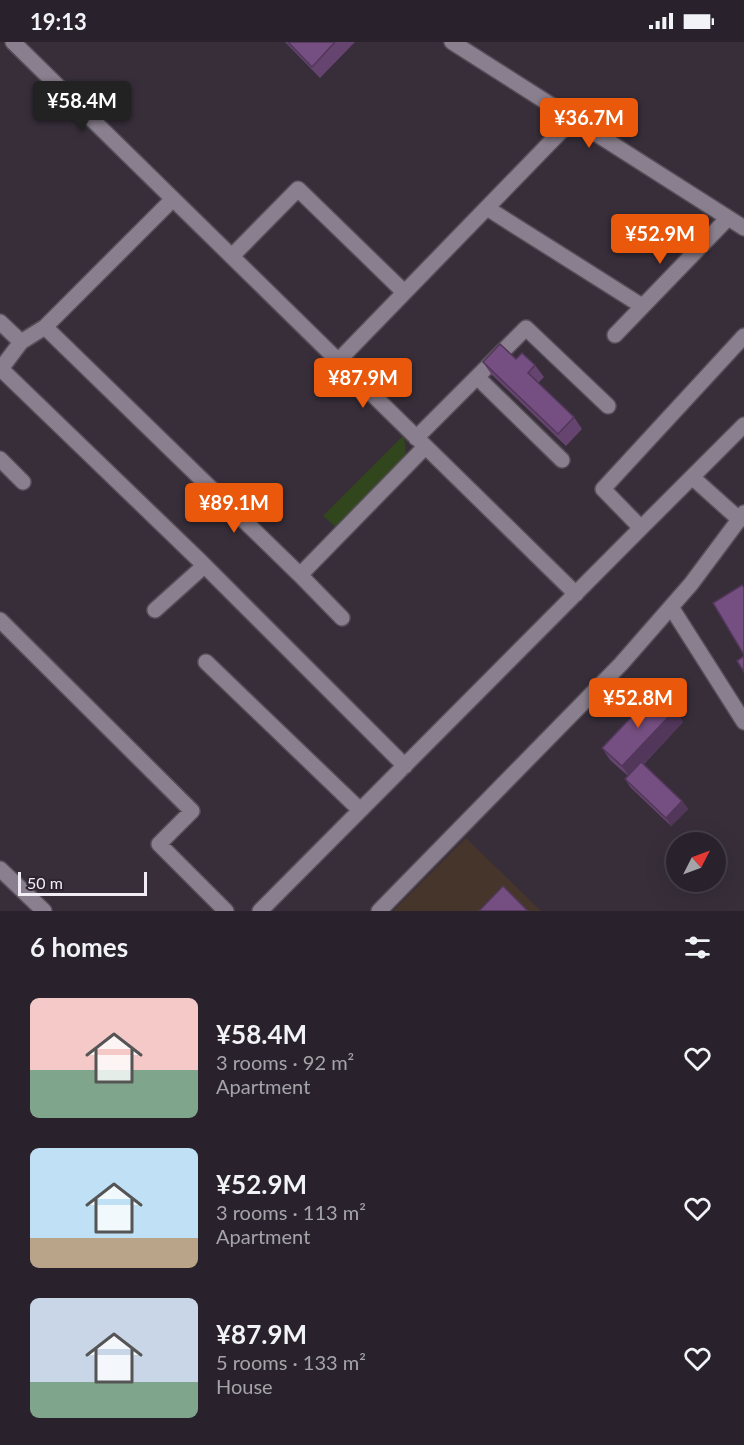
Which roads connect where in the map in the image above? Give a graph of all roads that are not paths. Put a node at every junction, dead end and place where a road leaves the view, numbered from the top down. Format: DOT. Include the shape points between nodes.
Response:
graph roads {
  1 [pos="13,42"];
  2 [pos="452,42"];
  3 [pos="573,119"];
  4 [pos="173,199"];
  5 [pos="487,208"];
  6 [pos="728,218"];
  7 [pos="744,228"];
  8 [pos="232,256"];
  9 [pos="404,292"];
  10 [pos="642,306"];
  11 [pos="0,322"];
  12 [pos="45,327"];
  13 [pos="615,335"];
  14 [pos="744,336"];
  15 [pos="21,342"];
  16 [pos="338,361"];
  17 [pos="1,369"];
  18 [pos="477,377"];
  19 [pos="608,406"];
  20 [pos="744,425"];
  21 [pos="421,442"];
  22 [pos="0,459"];
  23 [pos="562,460"];
  24 [pos="692,477"];
  25 [pos="23,482"];
  26 [pos="742,517"];
  27 [pos="640,528"];
  28 [pos="204,566"];
  29 [pos="300,574"];
  30 [pos="576,594"];
  31 [pos="671,607"];
  32 [pos="154,610"];
  33 [pos="342,618"];
  34 [pos="0,620"];
  35 [pos="206,662"];
  36 [pos="744,722"];
  37 [pos="405,765"];
  38 [pos="360,810"];
  39 [pos="0,869"];
  40 [pos="44,911"];
  41 [pos="226,911"];
  42 [pos="260,911"];
  43 [pos="379,911"];
  1 -- 4 [label="street"];
  2 -- 3 [label="street"];
  3 -- 5 [label="street"];
  3 -- 6 [label="street"];
  4 -- 8 [label="street"];
  4 -- 12 [label="street"];
  5 -- 9 [label="street"];
  5 -- 10 [label="street"];
  6 -- 7 [label="street"];
  6 -- 10 [label="street"];
  8 -- 9 [label="street" via="298,189"];
  8 -- 16 [label="street"];
  9 -- 16 [label="street"];
  10 -- 13 [label="street"];
  11 -- 15 [label="street"];
  12 -- 15 [label="street"];
  12 -- 29 [label="street"];
  14 -- 27 [label="street" via="603,489"];
  15 -- 17 [label="street"];
  16 -- 21 [label="street"];
  17 -- 28 [label="street"];
  18 -- 19 [label="street" via="526,328"];
  18 -- 21 [label="street"];
  18 -- 23 [label="street"];
  20 -- 24 [label="street"];
  21 -- 29 [label="street"];
  21 -- 30 [label="street"];
  22 -- 25 [label="street"];
  24 -- 26 [label="street"];
  24 -- 27 [label="street"];
  26 -- 31 [label="street"];
  27 -- 30 [label="street"];
  28 -- 32 [label="street"];
  28 -- 37 [label="street"];
  29 -- 33 [label="street"];
  30 -- 37 [label="street"];
  31 -- 36 [label="street"];
  31 -- 43 [label="street" via="621,664"];
  34 -- 41 [label="street" via="192,811 159,844"];
  35 -- 38 [label="street"];
  37 -- 38 [label="street"];
  38 -- 42 [label="street"];
  39 -- 40 [label="street"];
}
